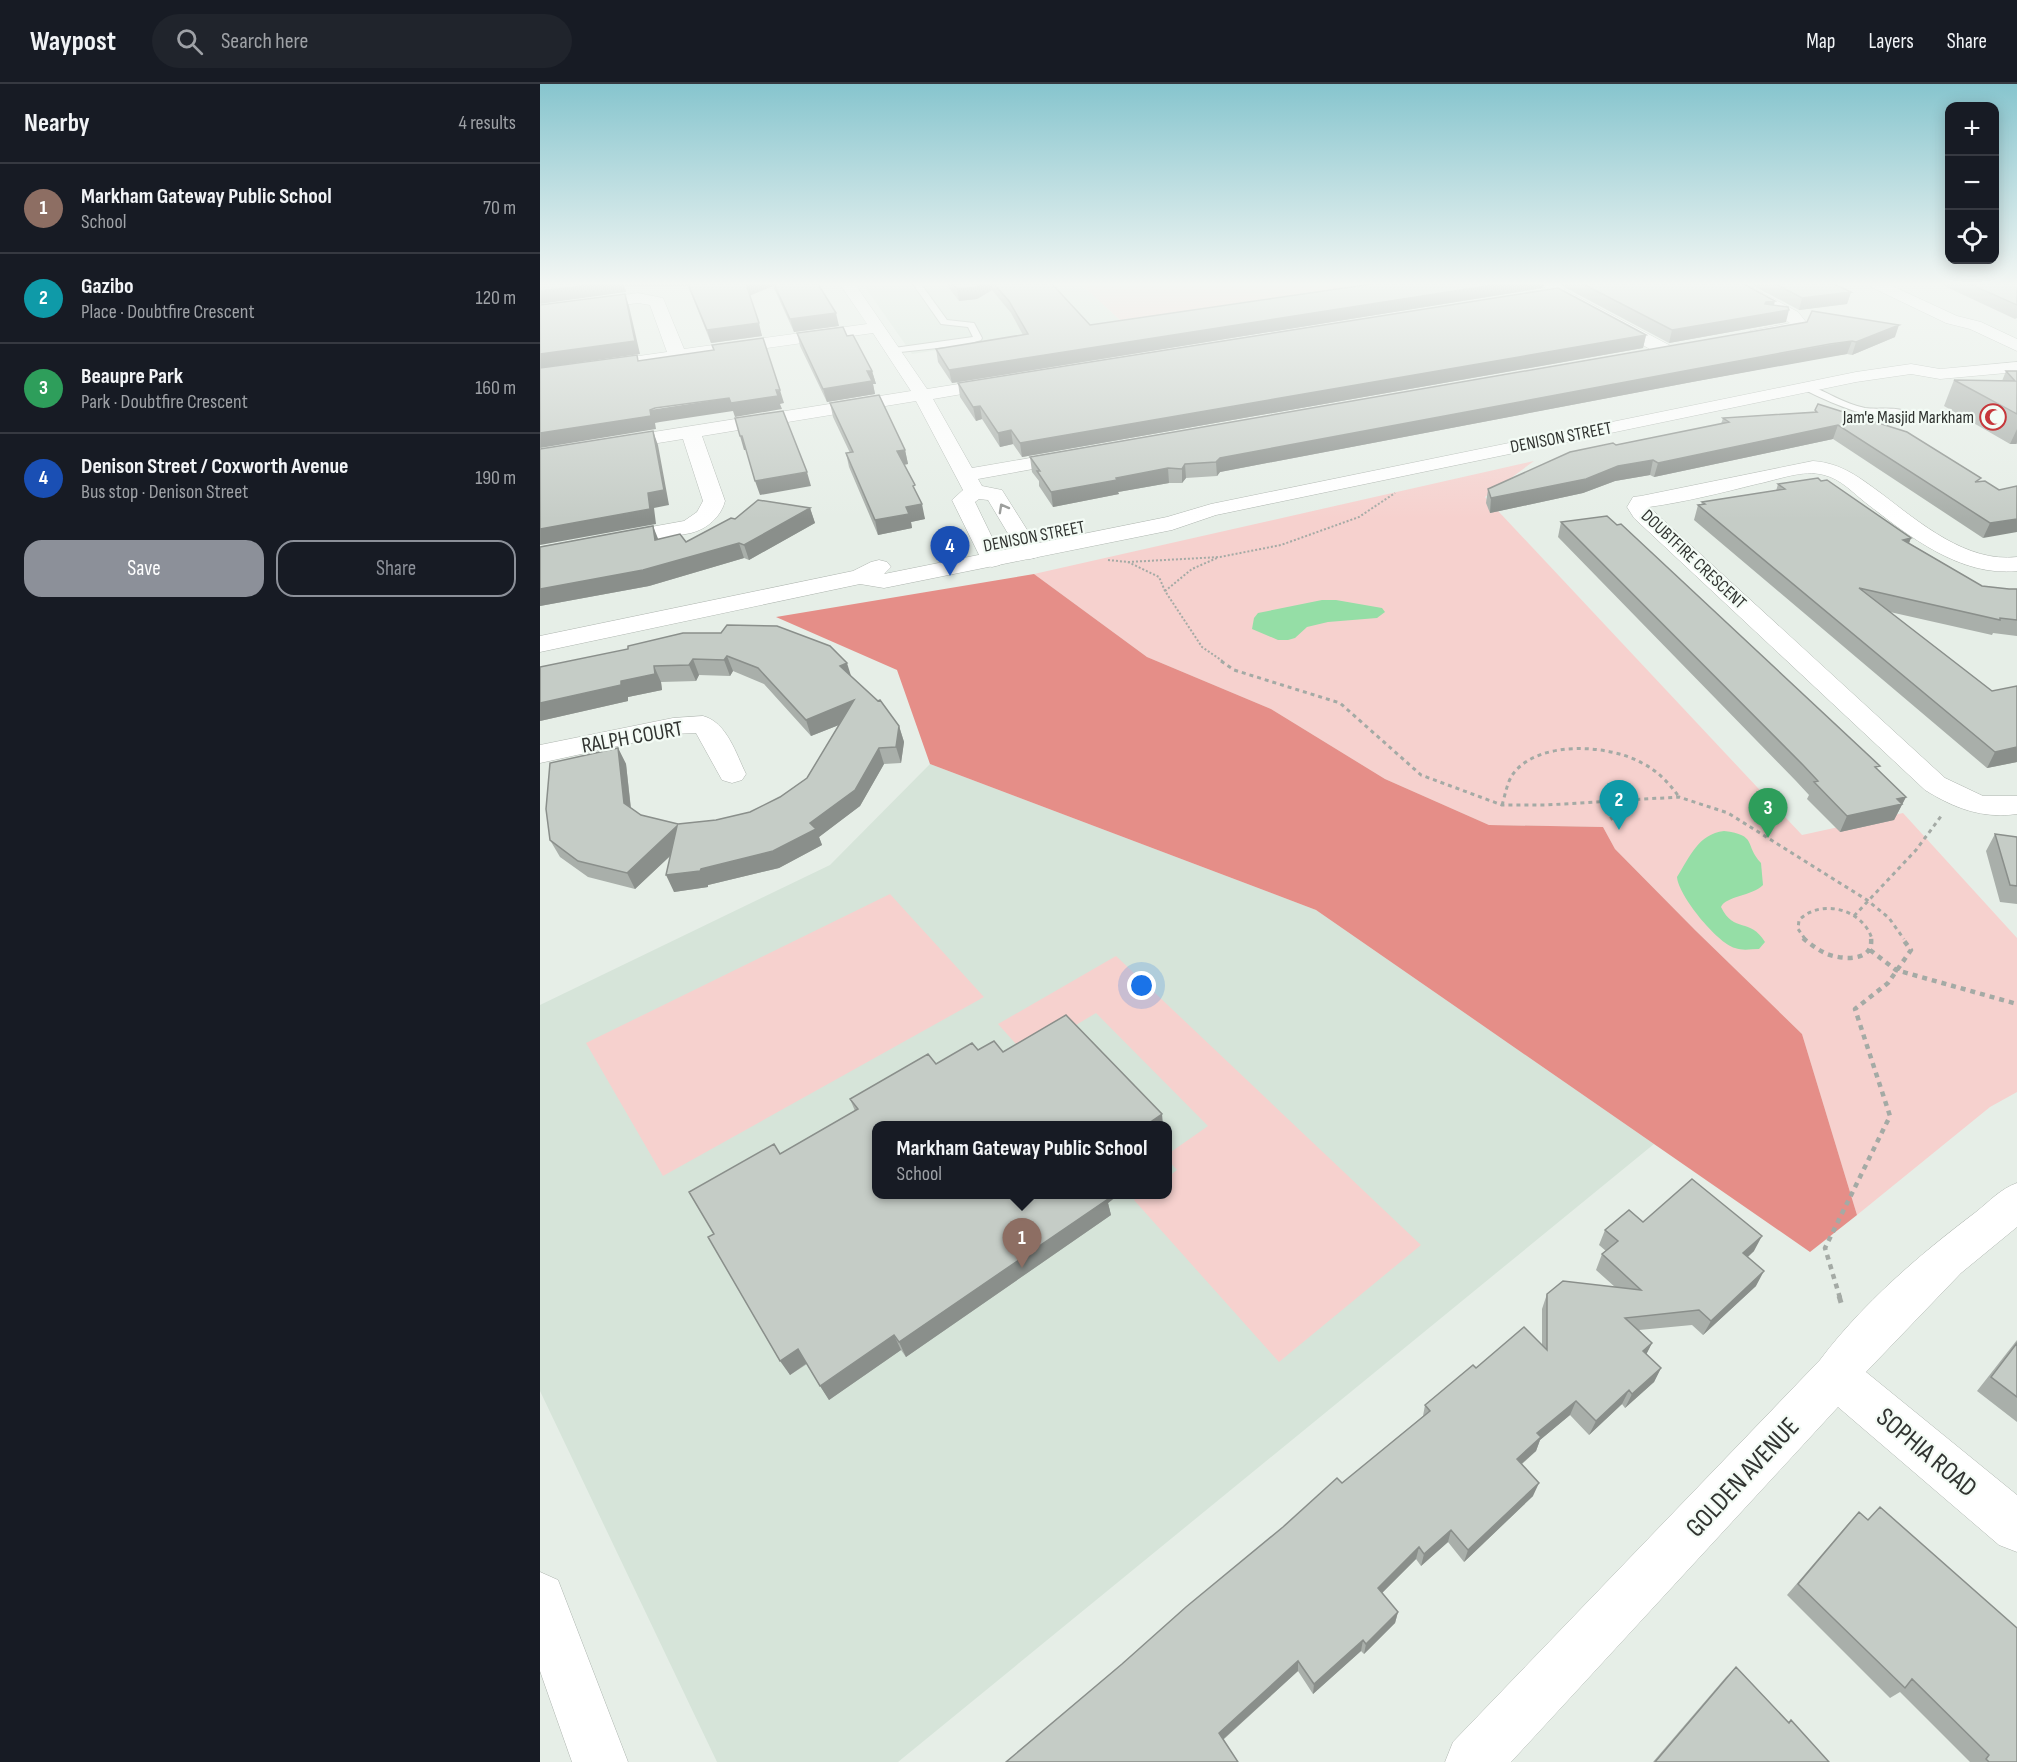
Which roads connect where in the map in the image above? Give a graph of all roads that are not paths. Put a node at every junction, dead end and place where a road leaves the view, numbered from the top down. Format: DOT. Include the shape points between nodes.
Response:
graph roads {
  1 [pos="627,362"];
  2 [pos="901,362"];
  3 [pos="1992,362"];
  4 [pos="540,375"];
  5 [pos="1024,378"];
  6 [pos="1806,387"];
  7 [pos="922,395"];
  8 [pos="1903,413"];
  9 [pos="691,432"];
  10 [pos="1092,453"];
  11 [pos="540,456"];
  12 [pos="971,483"];
  13 [pos="1026,545"];
  14 [pos="989,553"];
  15 [pos="540,554"];
  16 [pos="2017,564"];
  17 [pos="540,644"];
  18 [pos="540,754"];
  19 [pos="732,774"];
  20 [pos="2017,805"];
  21 [pos="2017,1200"];
  22 [pos="1846,1363"];
  23 [pos="2017,1527"];
  24 [pos="540,1598"];
  25 [pos="600,1762"];
  26 [pos="1473,1762"];
  1 -- 4 [label="street"];
  2 -- 7 [label="street"];
  3 -- 6 [label="street, DENISON STREET" via="1940,374 1911,369"];
  5 -- 7 [label="street"];
  6 -- 8 [label="lane" via="1865,413"];
  6 -- 13 [label="street, DENISON STREET" via="1211,510 1172,523"];
  7 -- 9 [label="street"];
  7 -- 12 [label="street"];
  9 -- 11 [label="street"];
  9 -- 15 [label="street" via="714,501 705,517 691,526 667,532"];
  10 -- 12 [label="street"];
  13 -- 12 [label="street, one-way" via="995,494"];
  12 -- 14 [label="street" via="963,500"];
  13 -- 14 [label="street, DENISON STREET"];
  14 -- 17 [label="street, DENISON STREET" via="884,581 860,578"];
  16 -- 20 [label="street, DOUBTFIRE CRESCENT" via="1988,566 1964,558 1847,476 1822,467 1641,502 1638,507 1935,784 1975,806"];
  18 -- 19 [label="street, RALPH COURT" via="672,726 703,724 713,735"];
  21 -- 22 [label="street, GOLDEN AVENUE" via="1946,1259"];
  22 -- 23 [label="street, SOPHIA ROAD"];
  22 -- 26 [label="street, GOLDEN AVENUE"];
  24 -- 25 [label="street"];
}
